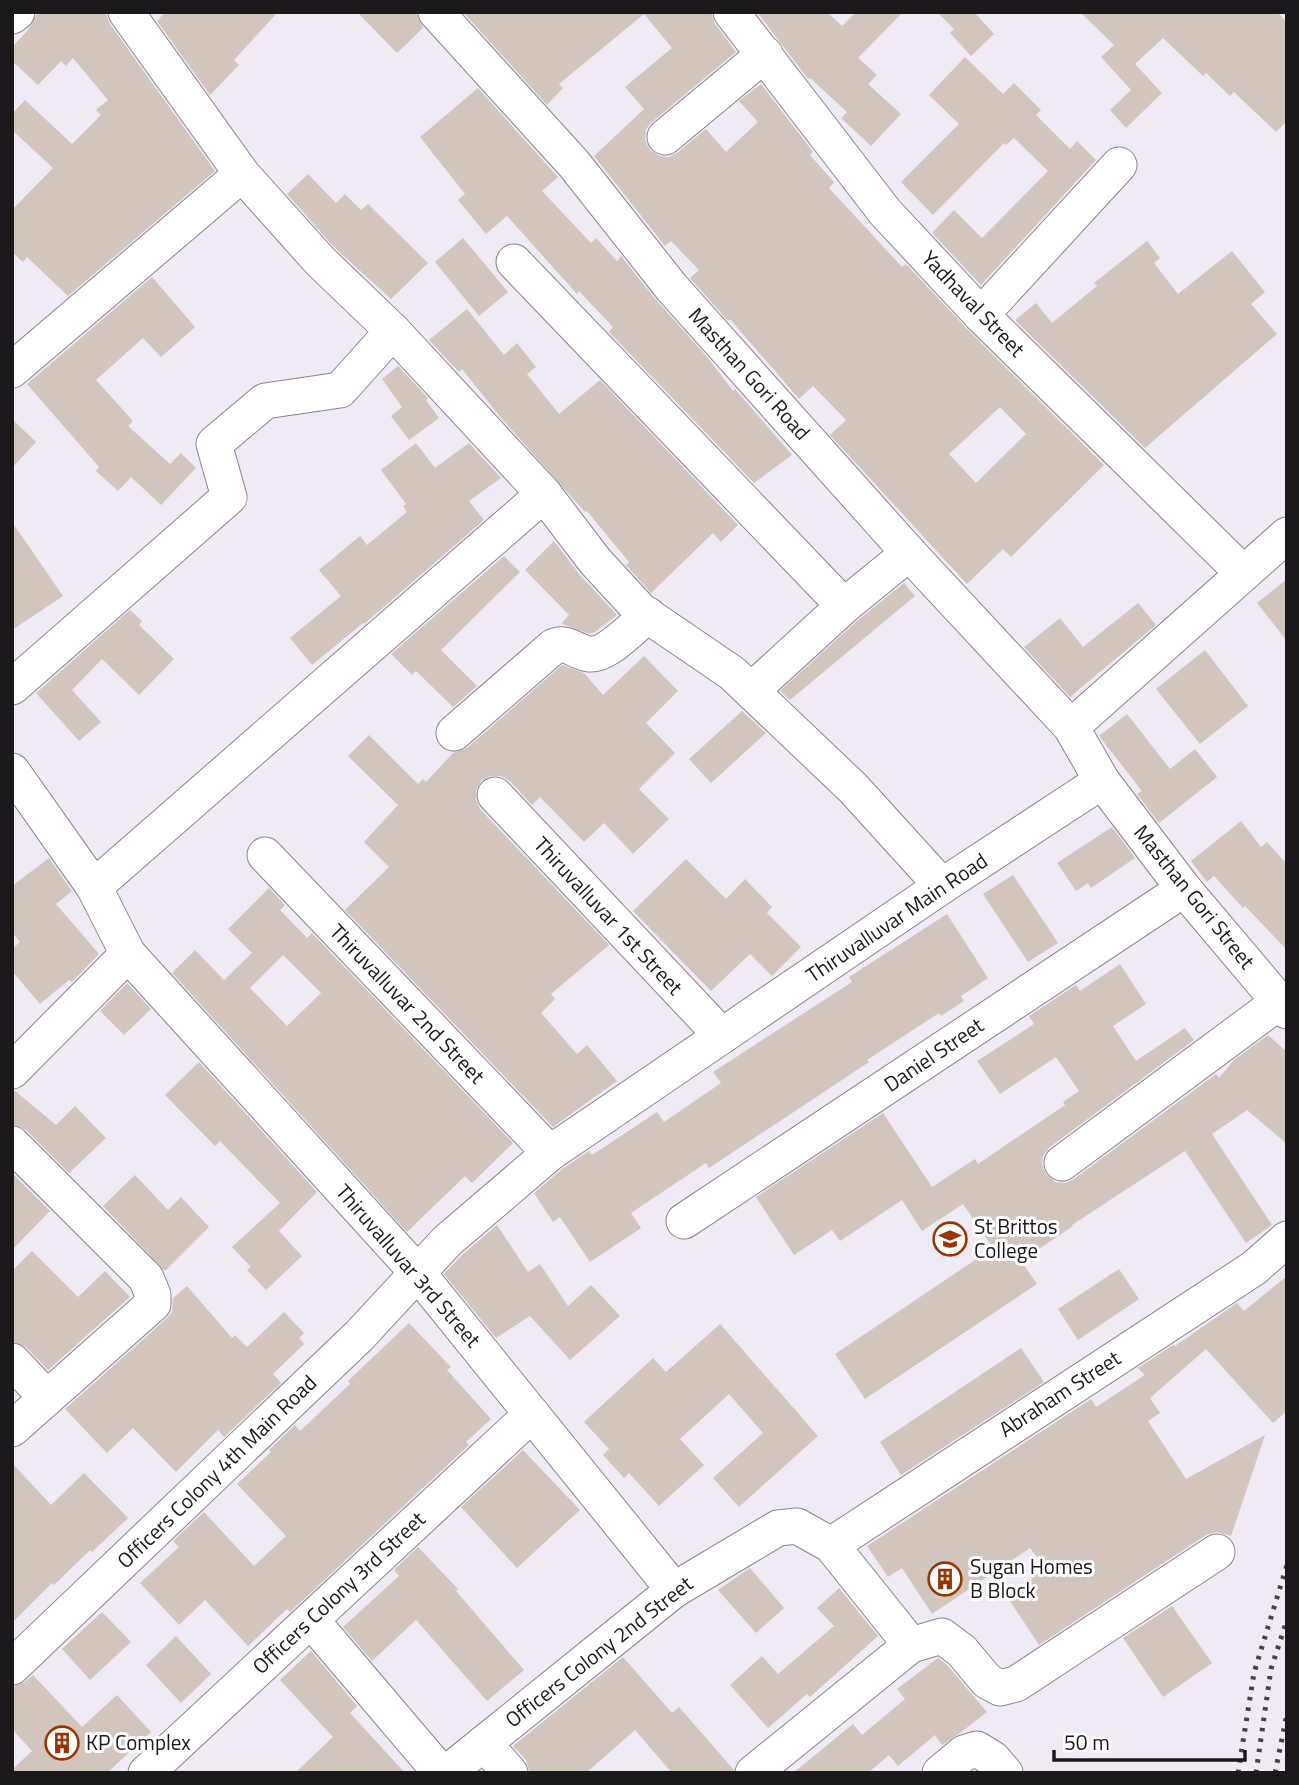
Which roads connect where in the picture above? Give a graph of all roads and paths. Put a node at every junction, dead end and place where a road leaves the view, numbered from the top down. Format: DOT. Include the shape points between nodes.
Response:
graph roads {
  1 [pos="17,12"];
  2 [pos="126,12"];
  3 [pos="436,12"];
  4 [pos="730,12"];
  5 [pos="12,16"];
  6 [pos="765,54"];
  7 [pos="665,137"];
  8 [pos="1119,165"];
  9 [pos="242,174"];
  10 [pos="514,262"];
  11 [pos="981,314"];
  12 [pos="393,331"];
  13 [pos="12,369"];
  14 [pos="544,494"];
  15 [pos="1287,535"];
  16 [pos="909,553"];
  17 [pos="1243,573"];
  18 [pos="844,606"];
  19 [pos="648,615"];
  20 [pos="12,687"];
  21 [pos="751,691"];
  22 [pos="1071,727"];
  23 [pos="454,733"];
  24 [pos="12,771"];
  25 [pos="1102,781"];
  26 [pos="495,795"];
  27 [pos="265,855"];
  28 [pos="942,886"];
  29 [pos="94,887"];
  30 [pos="1184,889"];
  31 [pos="128,954"];
  32 [pos="1283,1007"];
  33 [pos="722,1036"];
  34 [pos="12,1071"];
  35 [pos="12,1144"];
  36 [pos="550,1153"];
  37 [pos="1062,1163"];
  38 [pos="684,1221"];
  39 [pos="1287,1239"];
  40 [pos="416,1272"];
  41 [pos="12,1361"];
  42 [pos="47,1398"];
  43 [pos="533,1414"];
  44 [pos="12,1429"];
  45 [pos="831,1545"];
  46 [pos="1217,1552"];
  47 [pos="674,1590"];
  48 [pos="310,1620"];
  49 [pos="911,1645"];
  50 [pos="12,1667"];
  51 [pos="484,1743"];
  52 [pos="146,1773"];
  53 [pos="442,1773"];
  54 [pos="447,1773"];
  55 [pos="510,1773"];
  56 [pos="754,1773"];
  57 [pos="940,1773"];
  58 [pos="1004,1773"];
  1 -- 5 [label="street"];
  2 -- 9 [label="street"];
  3 -- 16 [label="street, Masthan Gori Road" via="573,164 672,288"];
  4 -- 6 [label="street, Yadhaval Street"];
  6 -- 7 [label="street"];
  6 -- 11 [label="street, Yadhaval Street" via="885,212"];
  8 -- 11 [label="street"];
  9 -- 12 [label="street" via="320,261"];
  9 -- 13 [label="street"];
  10 -- 18 [label="street"];
  11 -- 17 [label="street, Yadhaval Street"];
  12 -- 14 [label="street"];
  12 -- 20 [label="street" via="340,390 265,401 214,444 229,497"];
  14 -- 19 [label="street" via="595,561"];
  14 -- 29 [label="street"];
  15 -- 17 [label="street"];
  16 -- 18 [label="street"];
  16 -- 22 [label="street, Masthan Gori Road"];
  17 -- 22 [label="street"];
  18 -- 21 [label="street"];
  19 -- 21 [label="street"];
  19 -- 23 [label="street" via="602,651 590,654 570,646 553,647"];
  21 -- 28 [label="street" via="853,788"];
  22 -- 25 [label="street"];
  24 -- 29 [label="street, Thiruvalluvar 3rd Street"];
  25 -- 28 [label="street, Thiruvalluvar Main Road"];
  25 -- 30 [label="street, Masthan Gori Street"];
  26 -- 33 [label="street, Thiruvalluvar 1st Street"];
  27 -- 36 [label="street, Thiruvalluvar 2nd Street"];
  28 -- 33 [label="street, Thiruvalluvar Main Road"];
  29 -- 31 [label="street, Thiruvalluvar 3rd Street"];
  30 -- 32 [label="street, Masthan Gori Street"];
  30 -- 38 [label="street, Daniel Street"];
  31 -- 34 [label="street"];
  31 -- 40 [label="street, Thiruvalluvar 3rd Street"];
  32 -- 37 [label="street"];
  33 -- 36 [label="street, Thiruvalluvar Main Road"];
  35 -- 42 [label="street" via="146,1278 153,1295 153,1304"];
  36 -- 40 [label="street, Thiruvalluvar Main Road"];
  39 -- 45 [label="street, Abraham Street" via="1254,1268"];
  40 -- 43 [label="street, Thiruvalluvar 3rd Street"];
  40 -- 50 [label="street, Officers Colony 4th Main Road" via="359,1336"];
  41 -- 42 [label="street"];
  42 -- 44 [label="street"];
  43 -- 47 [label="street, Thiruvalluvar 3rd Street"];
  43 -- 48 [label="street, Officers Colony 3rd Street"];
  45 -- 47 [label="street, Officers Colony 2nd Street" via="797,1526 778,1528"];
  45 -- 49 [label="street, Officers Colony 2nd Street"];
  46 -- 49 [label="street" via="1016,1684 1000,1688 987,1681 962,1651 942,1636"];
  47 -- 51 [label="street, Officers Colony 2nd Street"];
  48 -- 52 [label="street, Officers Colony 3rd Street"];
  48 -- 53 [label="street"];
  49 -- 56 [label="street"];
  51 -- 54 [label="street, Officers Colony 2nd Street"];
  51 -- 55 [label="street"];
  57 -- 58 [label="street" via="964,1753 977,1749"];
}
